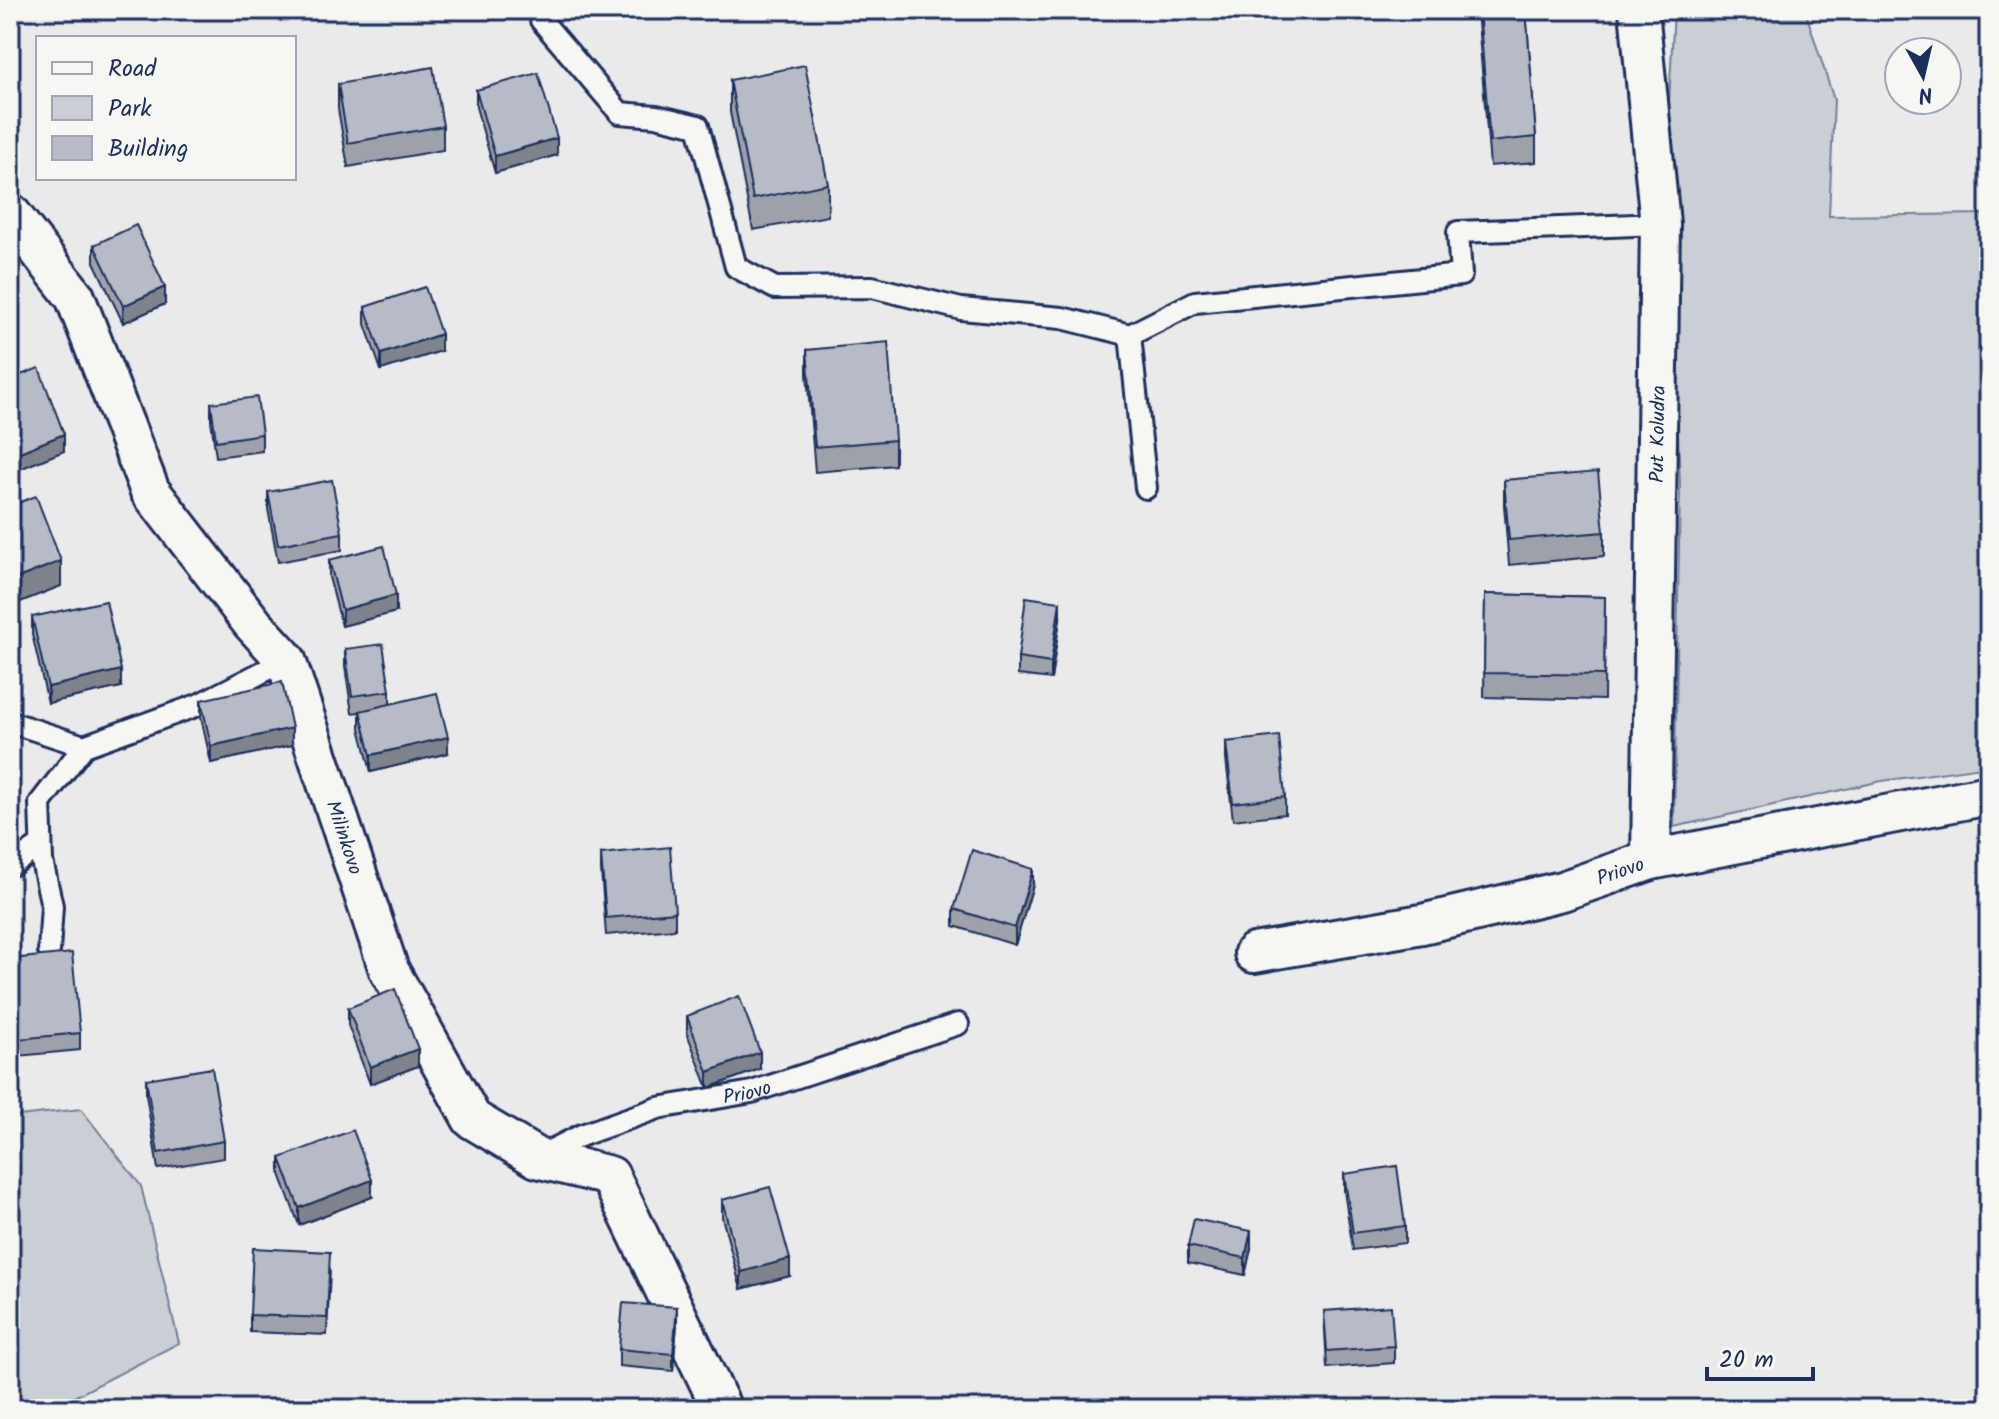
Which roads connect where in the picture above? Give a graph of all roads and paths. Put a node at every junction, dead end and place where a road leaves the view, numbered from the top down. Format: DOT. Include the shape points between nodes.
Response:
graph roads {
  1 [pos="543,10"];
  2 [pos="1639,10"];
  3 [pos="10,213"];
  4 [pos="1660,224"];
  5 [pos="1130,335"];
  6 [pos="1146,488"];
  7 [pos="286,660"];
  8 [pos="10,722"];
  9 [pos="84,746"];
  10 [pos="1989,795"];
  11 [pos="41,845"];
  12 [pos="1651,860"];
  13 [pos="10,866"];
  14 [pos="49,951"];
  15 [pos="1254,953"];
  16 [pos="958,1024"];
  17 [pos="537,1158"];
  18 [pos="722,1409"];
  1 -- 5 [label="lane" via="541,20 620,113 698,126 736,267 775,288 872,287 961,309 1062,318"];
  2 -- 4 [label="street, Put Koludra"];
  3 -- 7 [label="street, Milinkovo" via="75,297 150,491"];
  4 -- 5 [label="lane" via="1458,232 1461,275 1195,302"];
  4 -- 12 [label="street, Put Koludra"];
  5 -- 6 [label="lane"];
  7 -- 9 [label="lane" via="198,705"];
  7 -- 17 [label="street, Milinkovo" via="389,970 472,1119"];
  8 -- 9 [label="lane"];
  9 -- 11 [label="lane" via="40,803"];
  10 -- 12 [label="street, Priovo"];
  11 -- 13 [label="lane"];
  11 -- 14 [label="lane" via="52,906"];
  12 -- 15 [label="street, Priovo" via="1562,891 1422,924"];
  16 -- 17 [label="lane, Priovo" via="752,1092 658,1108 582,1135"];
  17 -- 18 [label="street, Milinkovo" via="610,1176"];
}
